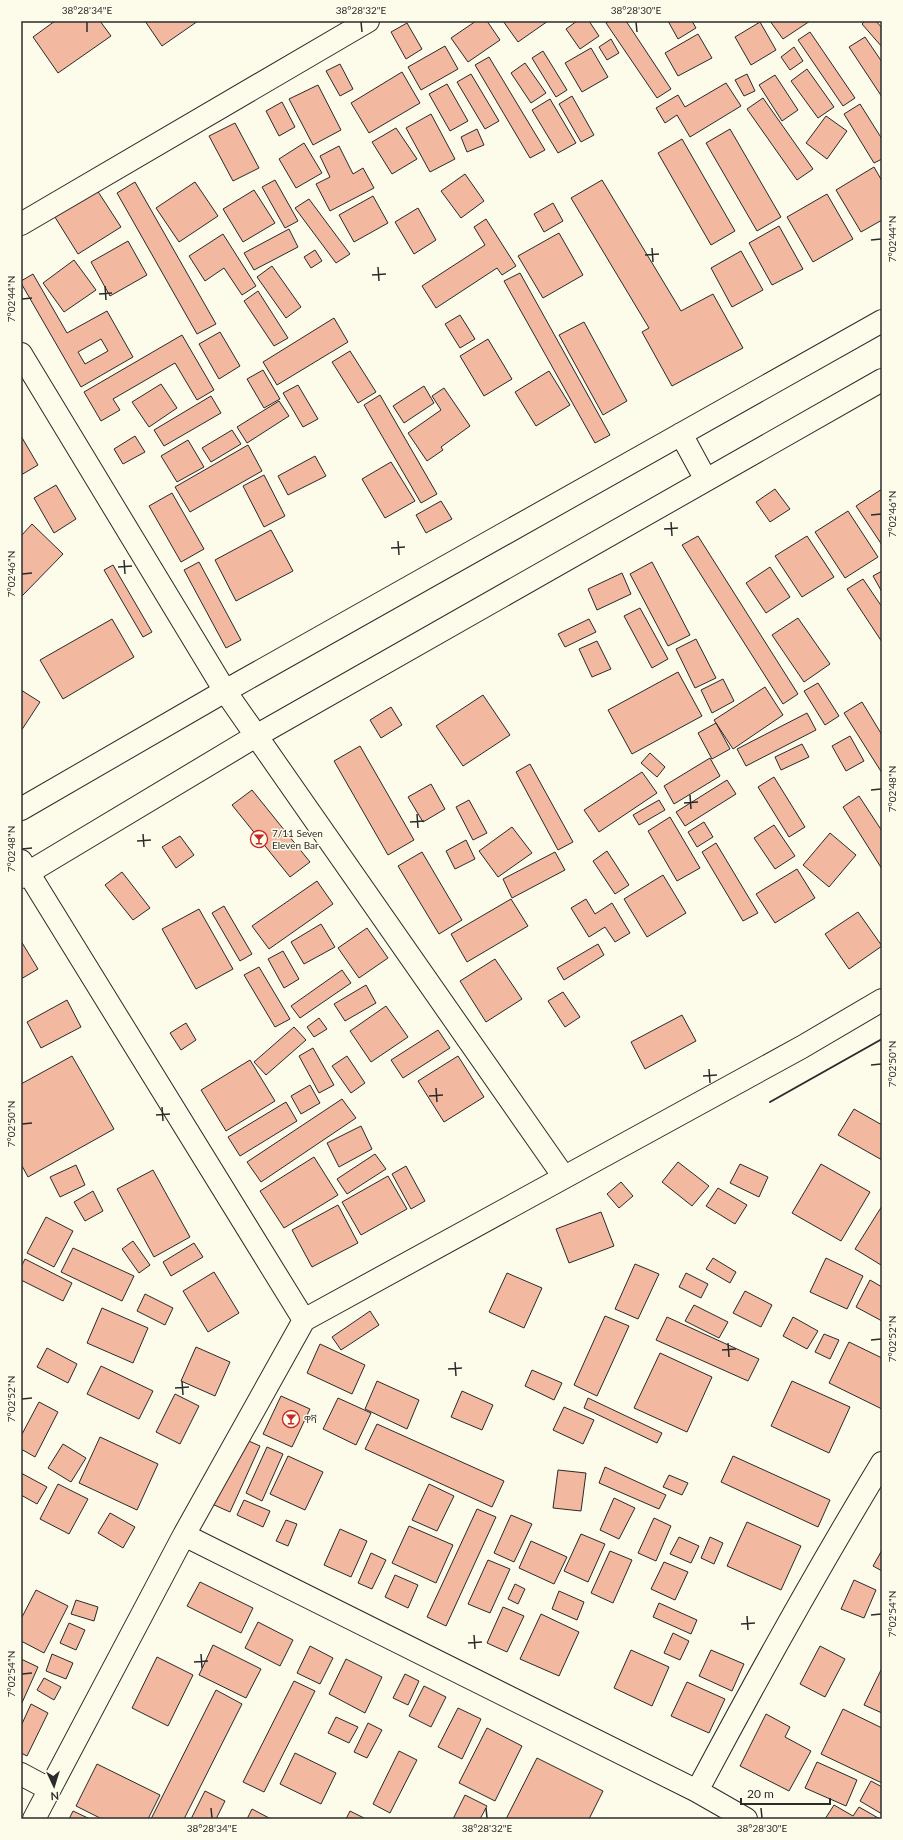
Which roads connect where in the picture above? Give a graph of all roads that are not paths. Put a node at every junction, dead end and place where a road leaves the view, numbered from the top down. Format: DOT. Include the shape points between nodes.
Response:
graph roads {
  1 [pos="368,21"];
  2 [pos="21,224"];
  3 [pos="882,321"];
  4 [pos="21,354"];
  5 [pos="882,380"];
  6 [pos="681,434"];
  7 [pos="706,480"];
  8 [pos="225,691"];
  9 [pos="256,736"];
  10 [pos="21,809"];
  11 [pos="24,870"];
  12 [pos="882,1000"];
  13 [pos="564,1177"];
  14 [pos="304,1320"];
  15 [pos="882,1463"];
  16 [pos="184,1535"];
  17 [pos="21,1774"];
  18 [pos="49,1789"];
  19 [pos="697,1792"];
  20 [pos="719,1812"];
  21 [pos="34,1819"];
  22 [pos="746,1819"];
  1 -- 2 [label="street"];
  3 -- 6 [label="street"];
  4 -- 8 [label="street"];
  5 -- 7 [label="street"];
  6 -- 7 [label="street"];
  6 -- 8 [label="street"];
  7 -- 9 [label="street"];
  8 -- 9 [label="street"];
  8 -- 10 [label="street"];
  9 -- 11 [label="street"];
  9 -- 13 [label="street"];
  11 -- 14 [label="street"];
  12 -- 13 [label="street" via="802,1047"];
  13 -- 14 [label="street"];
  14 -- 16 [label="street"];
  15 -- 19 [label="street" via="828,1552"];
  16 -- 18 [label="street"];
  16 -- 19 [label="street"];
  17 -- 18 [label="street"];
  18 -- 21 [label="street"];
  19 -- 20 [label="street"];
  20 -- 22 [label="street"];
}
